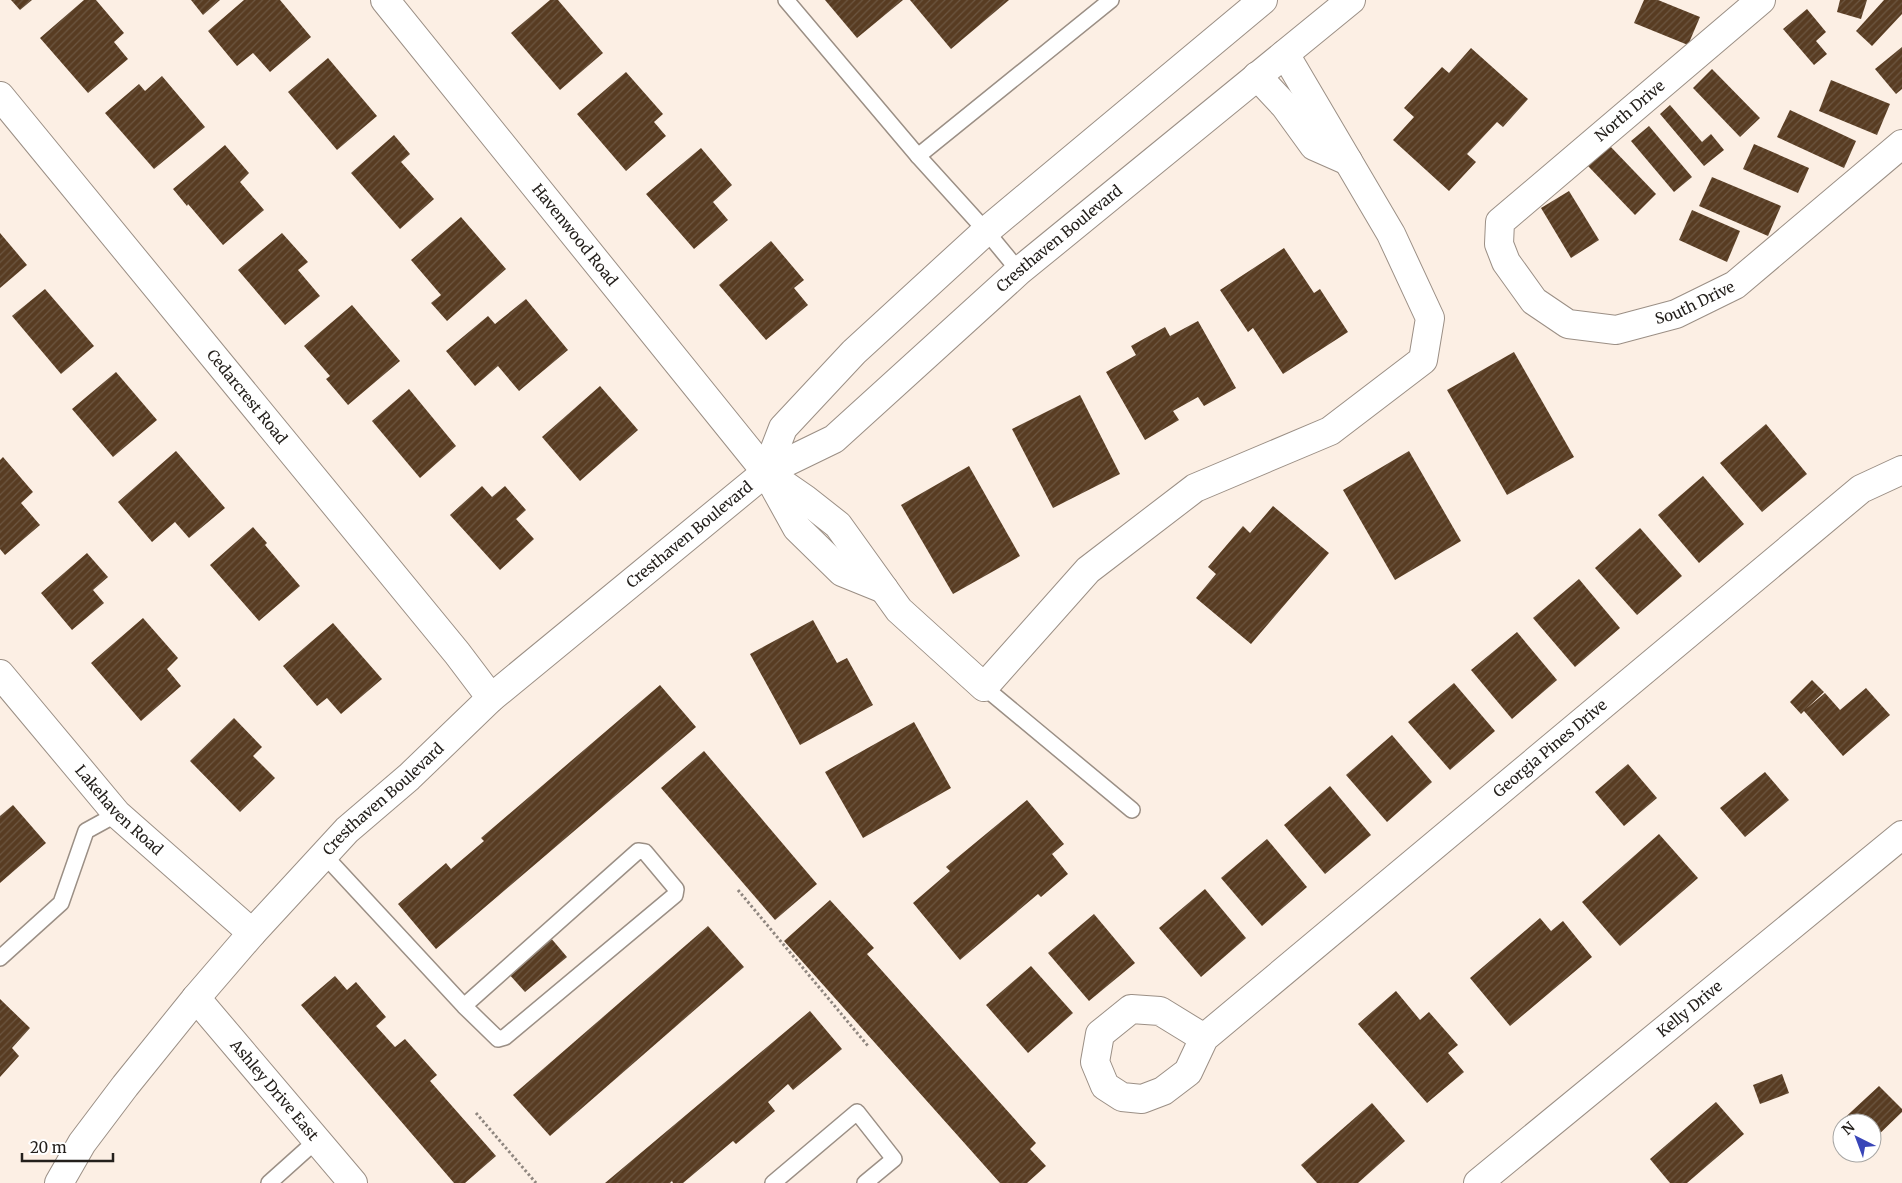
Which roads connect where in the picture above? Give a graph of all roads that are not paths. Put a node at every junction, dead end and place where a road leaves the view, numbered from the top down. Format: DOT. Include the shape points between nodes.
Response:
graph roads {
  1 [pos="385,0"];
  2 [pos="786,0"];
  3 [pos="1111,0"];
  4 [pos="1263,0"];
  5 [pos="1351,0"];
  6 [pos="1761,0"];
  7 [pos="1285,54"];
  8 [pos="1257,76"];
  9 [pos="0,96"];
  10 [pos="1902,144"];
  11 [pos="918,156"];
  12 [pos="1348,161"];
  13 [pos="1500,222"];
  14 [pos="986,231"];
  15 [pos="1019,271"];
  16 [pos="1902,470"];
  17 [pos="766,472"];
  18 [pos="0,674"];
  19 [pos="984,687"];
  20 [pos="491,698"];
  21 [pos="1132,810"];
  22 [pos="117,814"];
  23 [pos="1902,835"];
  24 [pos="324,855"];
  25 [pos="252,933"];
  26 [pos="0,958"];
  27 [pos="196,998"];
  28 [pos="464,1006"];
  29 [pos="1204,1038"];
  30 [pos="317,1140"];
  31 [pos="59,1183"];
  32 [pos="269,1183"];
  33 [pos="353,1183"];
  34 [pos="773,1183"];
  35 [pos="865,1183"];
  36 [pos="1478,1183"];
  1 -- 17 [label="street, Havenwood Road"];
  2 -- 11 [label="lane"];
  3 -- 11 [label="lane"];
  4 -- 14 [label="street, Cresthaven Boulevard"];
  5 -- 7 [label="street, Cresthaven Boulevard"];
  6 -- 13 [label="street, North Drive"];
  7 -- 8 [label="street, Cresthaven Boulevard"];
  7 -- 12 [label="street"];
  8 -- 12 [label="street" via="1285,106 1314,146"];
  8 -- 15 [label="street, Cresthaven Boulevard"];
  9 -- 20 [label="street, Cedarcrest Road"];
  10 -- 13 [label="street, South Drive" via="1735,285 1676,314 1616,330 1568,324 1534,302 1506,262 1499,244"];
  11 -- 14 [label="lane"];
  12 -- 19 [label="street" via="1391,234 1430,318 1423,360 1330,431 1195,488 1088,570"];
  14 -- 15 [label="lane"];
  14 -- 17 [label="street, Cresthaven Boulevard" via="854,352 783,428"];
  15 -- 17 [label="street, Cresthaven Boulevard" via="834,439"];
  16 -- 29 [label="street, Georgia Pines Drive" via="1861,489"];
  17 -- 19 [label="street, Havenwood Road" via="797,528 842,572 884,589 899,610"];
  17 -- 20 [label="street, Cresthaven Boulevard"];
  18 -- 22 [label="street, Lakehaven Road"];
  19 -- 21 [label="lane"];
  20 -- 24 [label="street, Cresthaven Boulevard"];
  22 -- 25 [label="street, Lakehaven Road"];
  22 -- 26 [label="lane" via="86,831 61,903"];
  23 -- 36 [label="street, Kelly Drive"];
  24 -- 25 [label="street, Cresthaven Boulevard"];
  24 -- 28 [label="lane"];
  25 -- 27 [label="street, Cresthaven Boulevard"];
  27 -- 30 [label="street, Ashley Drive East"];
  27 -- 31 [label="street, Cresthaven Boulevard" via="87,1136"];
  28 -- 28 [label="lane" via="498,1039 505,1037 675,895 676,889 645,852 638,851"];
  30 -- 32 [label="lane"];
  30 -- 33 [label="street, Ashley Drive East"];
  34 -- 35 [label="lane" via="857,1112 894,1159"];
}
